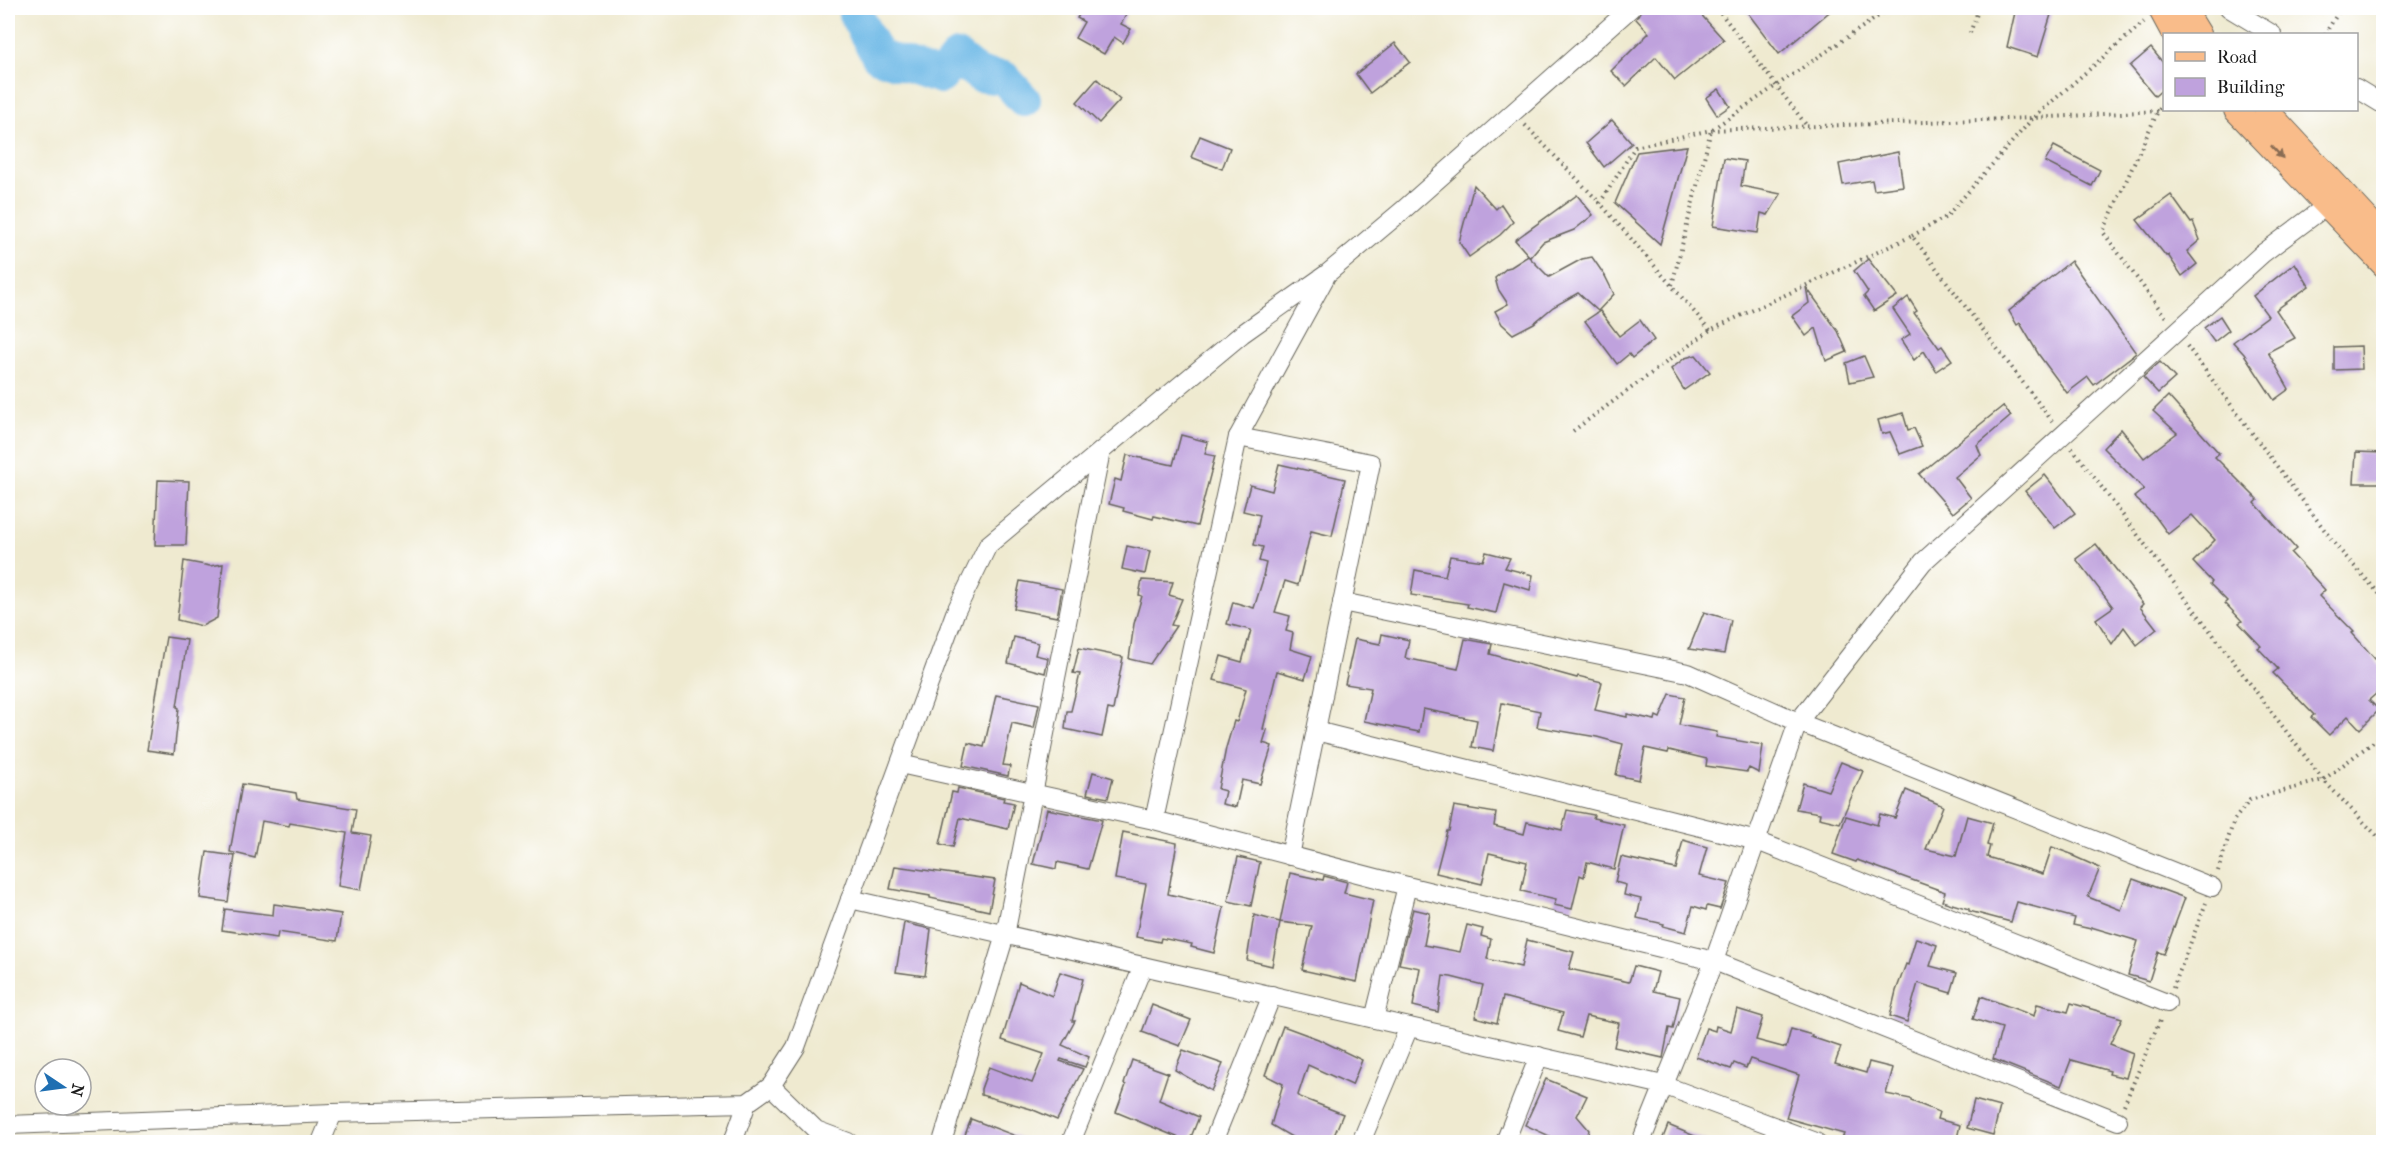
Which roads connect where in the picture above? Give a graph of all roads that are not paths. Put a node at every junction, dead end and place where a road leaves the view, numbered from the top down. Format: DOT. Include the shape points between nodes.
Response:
graph roads {
  1 [pos="1630,8"];
  2 [pos="2160,8"];
  3 [pos="2183,8"];
  4 [pos="2229,8"];
  5 [pos="2173,33"];
  6 [pos="2198,33"];
  7 [pos="2270,33"];
  8 [pos="2358,89"];
  9 [pos="2384,105"];
  10 [pos="2237,111"];
  11 [pos="2267,111"];
  12 [pos="2335,199"];
  13 [pos="2384,237"];
  14 [pos="2384,265"];
  15 [pos="1328,273"];
  16 [pos="1238,436"];
  17 [pos="1101,451"];
  18 [pos="1342,602"];
  19 [pos="1798,722"];
  20 [pos="1316,731"];
  21 [pos="900,764"];
  22 [pos="1033,794"];
  23 [pos="1154,820"];
  24 [pos="1757,841"];
  25 [pos="1290,856"];
  26 [pos="1407,886"];
  27 [pos="2212,886"];
  28 [pos="850,899"];
  29 [pos="1005,935"];
  30 [pos="1714,961"];
  31 [pos="1143,966"];
  32 [pos="1272,995"];
  33 [pos="2167,1003"];
  34 [pos="1374,1019"];
  35 [pos="1409,1027"];
  36 [pos="1539,1056"];
  37 [pos="1664,1085"];
  38 [pos="771,1086"];
  39 [pos="747,1103"];
  40 [pos="333,1113"];
  41 [pos="2118,1121"];
  42 [pos="8,1125"];
  43 [pos="1780,1136"];
  44 [pos="321,1143"];
  45 [pos="733,1143"];
  46 [pos="848,1143"];
  47 [pos="942,1143"];
  48 [pos="1071,1143"];
  49 [pos="1213,1143"];
  50 [pos="1361,1143"];
  51 [pos="1505,1143"];
  52 [pos="1641,1143"];
  53 [pos="1816,1143"];
  1 -- 15 [label="street"];
  2 -- 5 [label="main road"];
  3 -- 6 [label="main road"];
  4 -- 7 [label="street"];
  8 -- 9 [label="street"];
  10 -- 12 [label="main road, one-way"];
  11 -- 12 [label="main road"];
  12 -- 13 [label="main road"];
  12 -- 14 [label="main road"];
  12 -- 19 [label="street" via="2262,254 1923,562"];
  15 -- 16 [label="street"];
  15 -- 17 [label="street" via="1242,334"];
  16 -- 18 [label="street" via="1371,463"];
  16 -- 23 [label="street"];
  17 -- 21 [label="street" via="988,545 955,613"];
  17 -- 22 [label="street"];
  18 -- 19 [label="street" via="1689,673"];
  18 -- 20 [label="street"];
  19 -- 24 [label="street"];
  19 -- 27 [label="street"];
  20 -- 24 [label="street"];
  20 -- 25 [label="street"];
  21 -- 22 [label="street"];
  21 -- 28 [label="street"];
  22 -- 23 [label="street"];
  22 -- 29 [label="street"];
  23 -- 25 [label="street"];
  24 -- 30 [label="street"];
  24 -- 33 [label="street"];
  25 -- 26 [label="street"];
  26 -- 30 [label="street"];
  26 -- 34 [label="street"];
  28 -- 29 [label="street"];
  28 -- 38 [label="street" via="796,1047"];
  29 -- 31 [label="street"];
  29 -- 47 [label="street"];
  30 -- 37 [label="street"];
  30 -- 41 [label="street"];
  31 -- 32 [label="street"];
  31 -- 48 [label="street"];
  32 -- 34 [label="street"];
  32 -- 49 [label="street"];
  34 -- 35 [label="street"];
  35 -- 36 [label="street"];
  35 -- 50 [label="street"];
  36 -- 37 [label="street"];
  36 -- 51 [label="street"];
  37 -- 43 [label="street"];
  37 -- 52 [label="street"];
  38 -- 39 [label="street"];
  38 -- 46 [label="street" via="816,1130"];
  39 -- 40 [label="street"];
  39 -- 45 [label="street"];
  40 -- 42 [label="street"];
  40 -- 44 [label="street"];
  43 -- 53 [label="street"];
}
